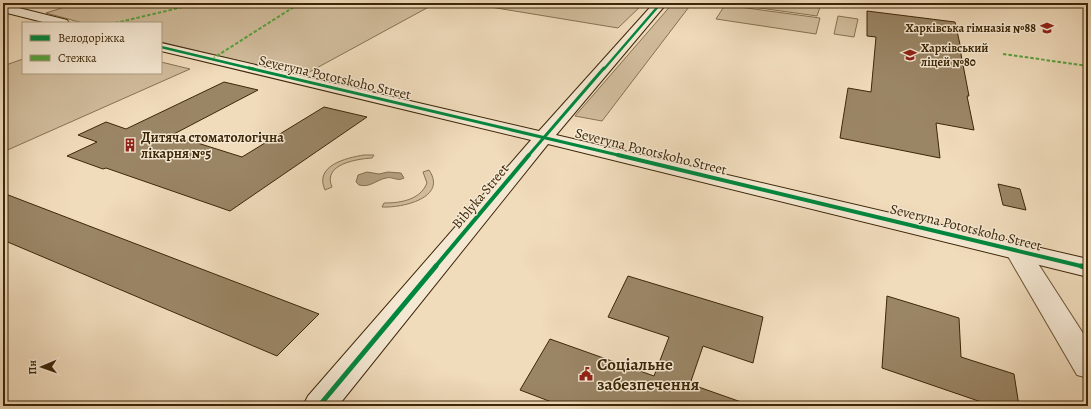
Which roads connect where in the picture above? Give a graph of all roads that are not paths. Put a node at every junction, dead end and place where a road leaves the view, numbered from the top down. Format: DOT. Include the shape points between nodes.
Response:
graph roads {
  1 [pos="661,3"];
  2 [pos="3,8"];
  3 [pos="58,22"];
  4 [pos="162,47"];
  5 [pos="544,137"];
  6 [pos="1017,251"];
  7 [pos="1088,268"];
  8 [pos="1088,366"];
  9 [pos="319,406"];
  1 -- 5 [label="street, Biblyka Street"];
  2 -- 3 [label="street"];
  4 -- 5 [label="street, Severyna Pototskoho Street"];
  5 -- 6 [label="street, Severyna Pototskoho Street"];
  5 -- 9 [label="street, Biblyka Street"];
  6 -- 7 [label="street, Severyna Pototskoho Street"];
  6 -- 8 [label="street"];
}
